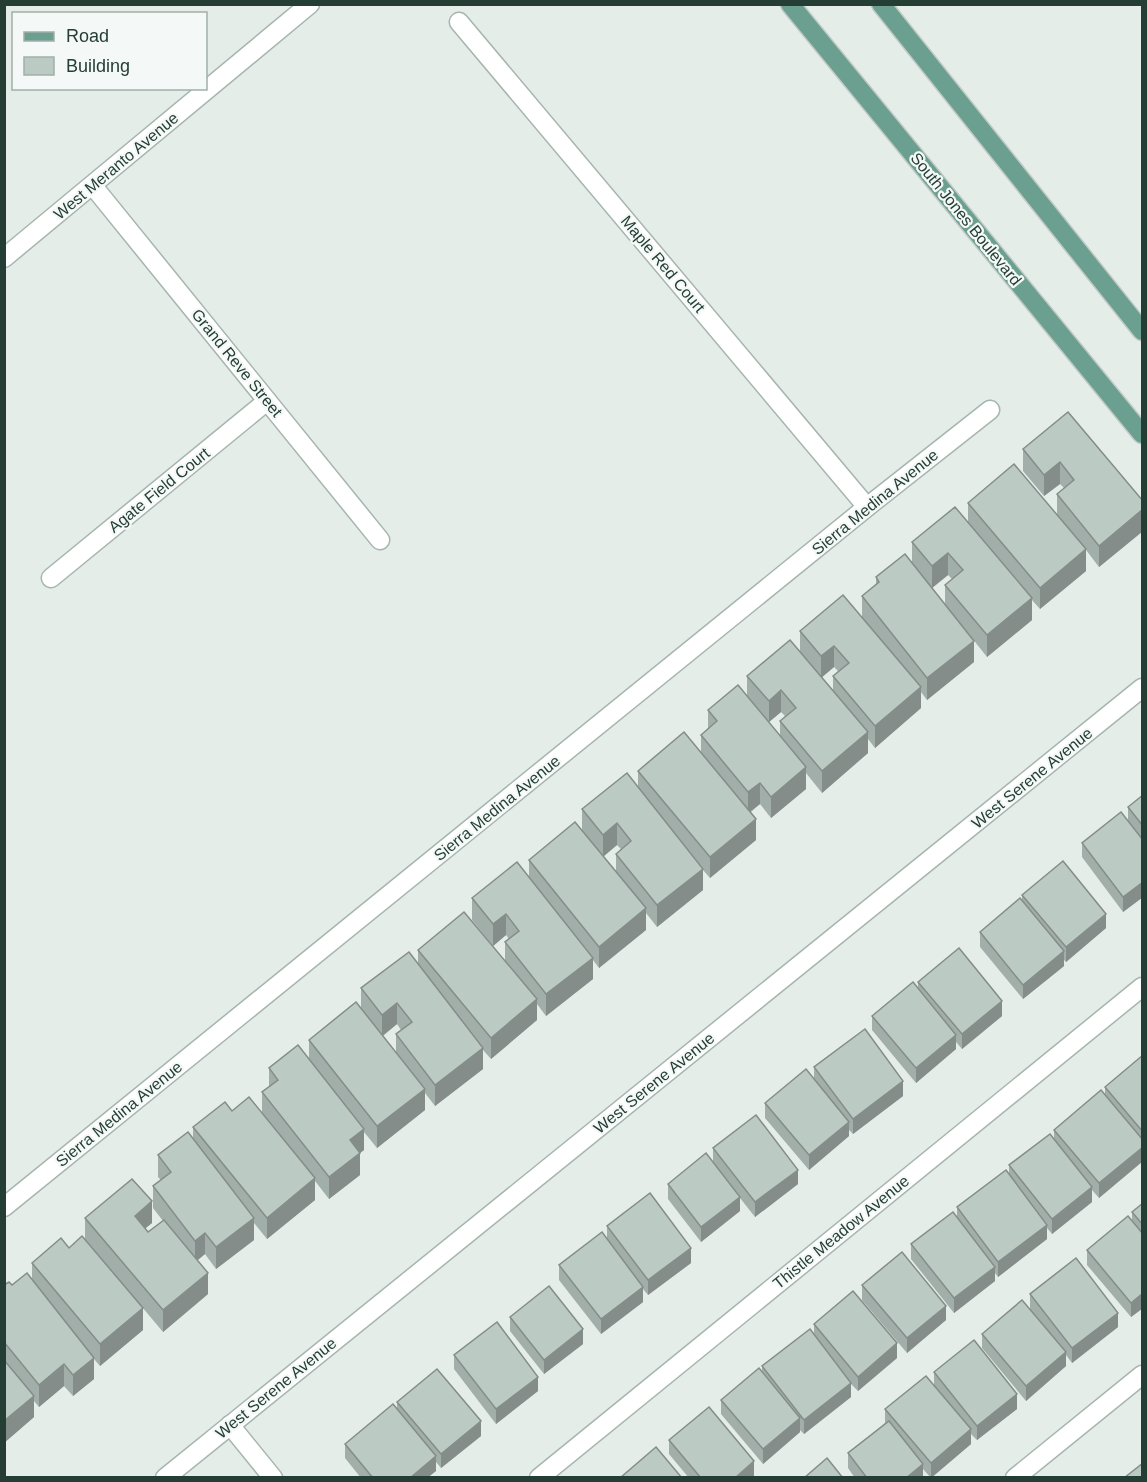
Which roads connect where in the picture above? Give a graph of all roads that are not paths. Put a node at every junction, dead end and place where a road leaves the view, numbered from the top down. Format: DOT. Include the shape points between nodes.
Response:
graph roads {
  1 [pos="310,4"];
  2 [pos="790,4"];
  3 [pos="880,4"];
  4 [pos="459,22"];
  5 [pos="93,186"];
  6 [pos="4,258"];
  7 [pos="1143,331"];
  8 [pos="267,401"];
  9 [pos="990,410"];
  10 [pos="1143,434"];
  11 [pos="867,507"];
  12 [pos="380,540"];
  13 [pos="51,578"];
  14 [pos="1143,688"];
  15 [pos="1141,990"];
  16 [pos="4,1207"];
  17 [pos="1143,1375"];
  18 [pos="230,1425"];
  19 [pos="165,1478"];
  20 [pos="273,1478"];
  21 [pos="539,1478"];
  22 [pos="1015,1478"];
  1 -- 5 [label="street, West Meranto Avenue"];
  2 -- 10 [label="main road, South Jones Boulevard"];
  3 -- 7 [label="main road"];
  4 -- 11 [label="street, Maple Red Court"];
  5 -- 6 [label="street, West Meranto Avenue"];
  5 -- 8 [label="street, Grand Reve Street"];
  8 -- 12 [label="street, Grand Reve Street"];
  8 -- 13 [label="street, Agate Field Court"];
  9 -- 11 [label="street, Sierra Medina Avenue"];
  11 -- 16 [label="street, Sierra Medina Avenue"];
  14 -- 18 [label="street, West Serene Avenue"];
  15 -- 21 [label="street, Thistle Meadow Avenue"];
  17 -- 22 [label="street"];
  18 -- 19 [label="street, West Serene Avenue"];
  18 -- 20 [label="street"];
}
